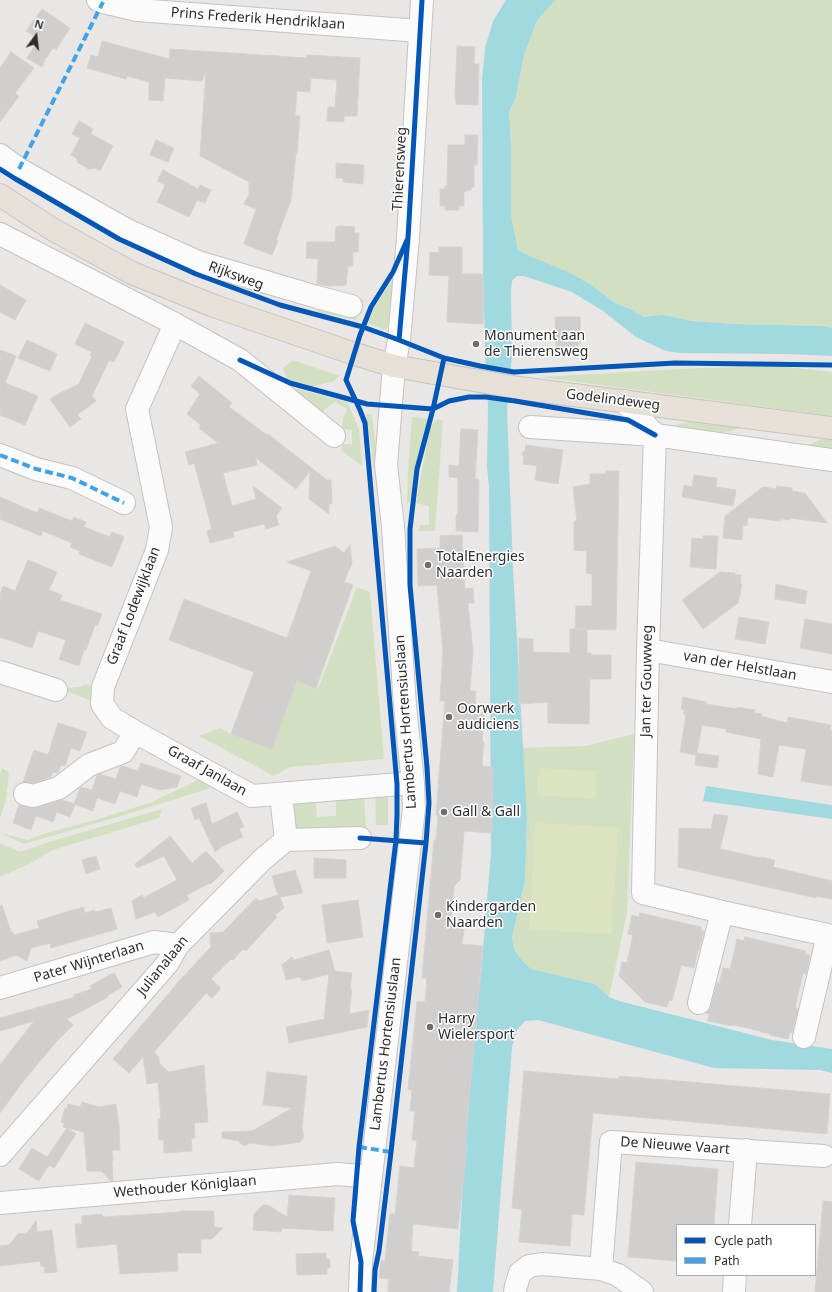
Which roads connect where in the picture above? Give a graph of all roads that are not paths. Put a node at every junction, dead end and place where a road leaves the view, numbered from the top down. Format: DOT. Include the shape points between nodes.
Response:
graph roads {
  1 [pos="98,0"];
  2 [pos="422,0"];
  3 [pos="176,6"];
  4 [pos="420,31"];
  5 [pos="0,155"];
  6 [pos="0,195"];
  7 [pos="0,234"];
  8 [pos="352,306"];
  9 [pos="175,324"];
  10 [pos="394,366"];
  11 [pos="624,401"];
  12 [pos="530,427"];
  13 [pos="832,428"];
  14 [pos="655,435"];
  15 [pos="334,436"];
  16 [pos="0,455"];
  17 [pos="832,460"];
  18 [pos="124,503"];
  19 [pos="648,650"];
  20 [pos="0,672"];
  21 [pos="832,682"];
  22 [pos="56,690"];
  23 [pos="102,704"];
  24 [pos="136,732"];
  25 [pos="413,783"];
  26 [pos="25,794"];
  27 [pos="281,795"];
  28 [pos="360,838"];
  29 [pos="286,840"];
  30 [pos="722,912"];
  31 [pos="830,936"];
  32 [pos="178,945"];
  33 [pos="0,988"];
  34 [pos="699,1003"];
  35 [pos="804,1037"];
  36 [pos="746,1150"];
  37 [pos="0,1155"];
  38 [pos="824,1156"];
  39 [pos="371,1177"];
  40 [pos="0,1203"];
  41 [pos="740,1224"];
  42 [pos="601,1269"];
  43 [pos="735,1276"];
  44 [pos="360,1292"];
  45 [pos="515,1292"];
  46 [pos="642,1292"];
  47 [pos="734,1292"];
  1 -- 3 [label="street, Prins Frederik Hendriklaan" via="137,10"];
  2 -- 4 [label="street, Thierensweg"];
  3 -- 4 [label="street, Prins Frederik Hendriklaan"];
  4 -- 10 [label="street, Thierensweg" via="408,238 399,340"];
  5 -- 8 [label="street, Rijksweg" via="127,230 198,262"];
  6 -- 10 [label="main road" via="52,229 132,273 214,306"];
  7 -- 9 [label="street"];
  9 -- 15 [label="street" via="240,360"];
  9 -- 23 [label="street, Graaf Lodewijklaan" via="137,409 161,527 157,550 103,687"];
  10 -- 11 [label="main road, Godelindeweg" via="519,388"];
  10 -- 25 [label="street, Lambertus Hortensiuslaan" via="386,465"];
  11 -- 13 [label="main road, Godelindeweg"];
  11 -- 14 [label="street"];
  12 -- 14 [label="street"];
  14 -- 17 [label="street"];
  14 -- 19 [label="street, Jan ter Gouwweg"];
  16 -- 18 [label="street" via="36,469 72,478"];
  19 -- 21 [label="street, van der Helstlaan"];
  19 -- 30 [label="street, Jan ter Gouwweg" via="643,893"];
  20 -- 22 [label="street"];
  23 -- 24 [label="street, Graaf Janlaan" via="112,718"];
  24 -- 26 [label="street" via="123,752 89,765 59,788 33,796"];
  24 -- 27 [label="street, Graaf Janlaan" via="252,796"];
  25 -- 27 [label="street, Graaf Janlaan"];
  25 -- 39 [label="street, Lambertus Hortensiuslaan" via="414,809"];
  27 -- 29 [label="street"];
  28 -- 29 [label="street"];
  29 -- 32 [label="street, Julianalaan" via="263,859"];
  30 -- 31 [label="street, Jan ter Gouwweg"];
  30 -- 34 [label="street"];
  31 -- 35 [label="street, Jan ter Gouwweg"];
  32 -- 33 [label="street, Pater Wijnterlaan" via="154,942"];
  32 -- 37 [label="street, Julianalaan" via="167,964"];
  36 -- 38 [label="street, De Nieuwe Vaart"];
  36 -- 41 [label="street, De Nieuwe Vaart"];
  36 -- 42 [label="street, De Nieuwe Vaart" via="611,1142"];
  39 -- 40 [label="street, Wethouder Königlaan" via="338,1174"];
  39 -- 44 [label="street, Lambertus Hortensiuslaan"];
  42 -- 45 [label="street" via="542,1264 529,1266 520,1273"];
  42 -- 46 [label="street" via="618,1275"];
  43 -- 47 [label="street"];
}
